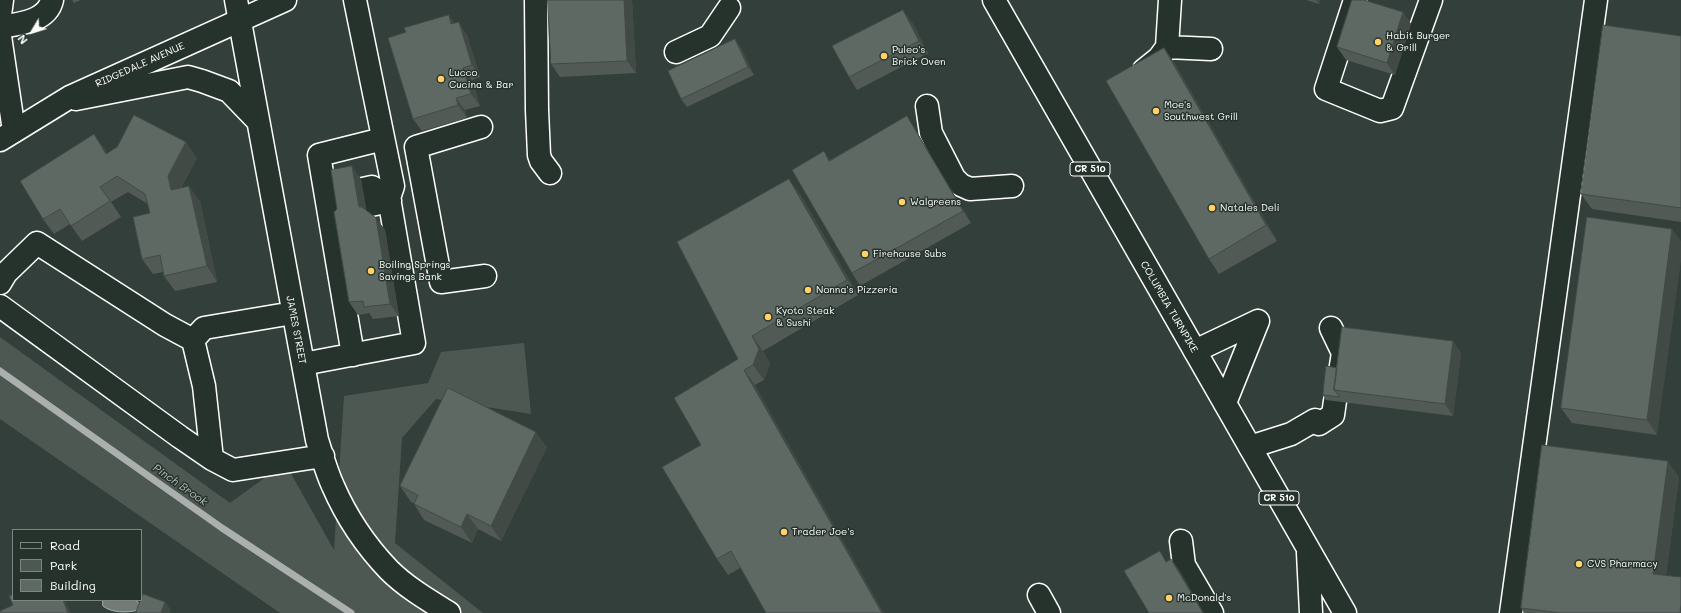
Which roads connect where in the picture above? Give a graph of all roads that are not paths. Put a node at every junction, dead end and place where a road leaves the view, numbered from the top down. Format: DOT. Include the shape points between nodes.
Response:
graph roads {
  1 [pos="2,0"];
  2 [pos="52,0"];
  3 [pos="286,0"];
  4 [pos="355,0"];
  5 [pos="536,0"];
  6 [pos="994,0"];
  7 [pos="1170,0"];
  8 [pos="1355,0"];
  9 [pos="1431,0"];
  10 [pos="1596,0"];
  11 [pos="729,8"];
  12 [pos="238,10"];
  13 [pos="0,15"];
  14 [pos="0,26"];
  15 [pos="0,36"];
  16 [pos="1167,47"];
  17 [pos="1211,49"];
  18 [pos="676,52"];
  19 [pos="1127,72"];
  20 [pos="63,101"];
  21 [pos="927,106"];
  22 [pos="258,120"];
  23 [pos="481,127"];
  24 [pos="7,136"];
  25 [pos="383,139"];
  26 [pos="550,173"];
  27 [pos="1012,186"];
  28 [pos="390,204"];
  29 [pos="485,276"];
  30 [pos="0,283"];
  31 [pos="0,306"];
  32 [pos="293,313"];
  33 [pos="1331,328"];
  34 [pos="193,340"];
  35 [pos="1194,351"];
  36 [pos="353,355"];
  37 [pos="303,364"];
  38 [pos="1340,372"];
  39 [pos="1335,401"];
  40 [pos="1225,403"];
  41 [pos="1250,447"];
  42 [pos="323,456"];
  43 [pos="212,459"];
  44 [pos="1181,541"];
  45 [pos="1308,549"];
  46 [pos="449,613"];
  47 [pos="1212,613"];
  48 [pos="1311,613"];
  49 [pos="1345,613"];
  50 [pos="1511,613"];
  1 -- 13 [label="main road"];
  2 -- 14 [label="main road" via="48,11 41,16 21,23"];
  3 -- 12 [label="main road, RIDGEDALE AVENUE"];
  4 -- 25 [label="main road"];
  5 -- 26 [label="main road" via="539,155"];
  6 -- 35 [label="main road, COLUMBIA TURNPIKE / CR 510"];
  7 -- 16 [label="main road"];
  8 -- 9 [label="main road" via="1326,89 1380,111 1392,108"];
  10 -- 50 [label="main road"];
  11 -- 18 [label="main road" via="710,36"];
  12 -- 20 [label="main road, RIDGEDALE AVENUE"];
  12 -- 22 [label="main road, JAMES STREET"];
  15 -- 24 [label="main road"];
  16 -- 17 [label="main road"];
  16 -- 19 [label="main road" via="1159,58 1144,70"];
  20 -- 22 [label="main road" via="188,77 229,91"];
  20 -- 24 [label="main road, RIDGEDALE AVENUE"];
  21 -- 27 [label="main road" via="931,133 954,178 961,185 970,189"];
  22 -- 32 [label="main road, JAMES STREET"];
  23 -- 29 [label="main road" via="416,148 441,282"];
  25 -- 28 [label="main road" via="392,186"];
  25 -- 36 [label="main road" via="319,155 336,210"];
  28 -- 28 [label="main road" via="365,204 372,187"];
  28 -- 36 [label="main road" via="414,343"];
  30 -- 34 [label="main road" via="6,273 37,243 164,325"];
  31 -- 43 [label="main road"];
  32 -- 34 [label="main road" via="204,328"];
  32 -- 37 [label="main road, JAMES STREET"];
  33 -- 38 [label="main road" via="1343,354"];
  34 -- 43 [label="main road" via="204,386"];
  35 -- 40 [label="main road, COLUMBIA TURNPIKE / CR 510"];
  35 -- 40 [label="main road" via="1258,321"];
  36 -- 37 [label="main road"];
  37 -- 42 [label="main road, JAMES STREET" via="317,440"];
  39 -- 41 [label="main road" via="1333,415 1291,434"];
  40 -- 41 [label="main road, COLUMBIA TURNPIKE / CR 510"];
  41 -- 45 [label="main road, COLUMBIA TURNPIKE / CR 510"];
  42 -- 43 [label="main road" via="233,470"];
  42 -- 46 [label="main road, JAMES STREET" via="341,504 364,540 394,574"];
  44 -- 47 [label="main road" via="1184,565"];
  45 -- 48 [label="main road"];
  45 -- 49 [label="main road, COLUMBIA TURNPIKE / CR 510"];
}
